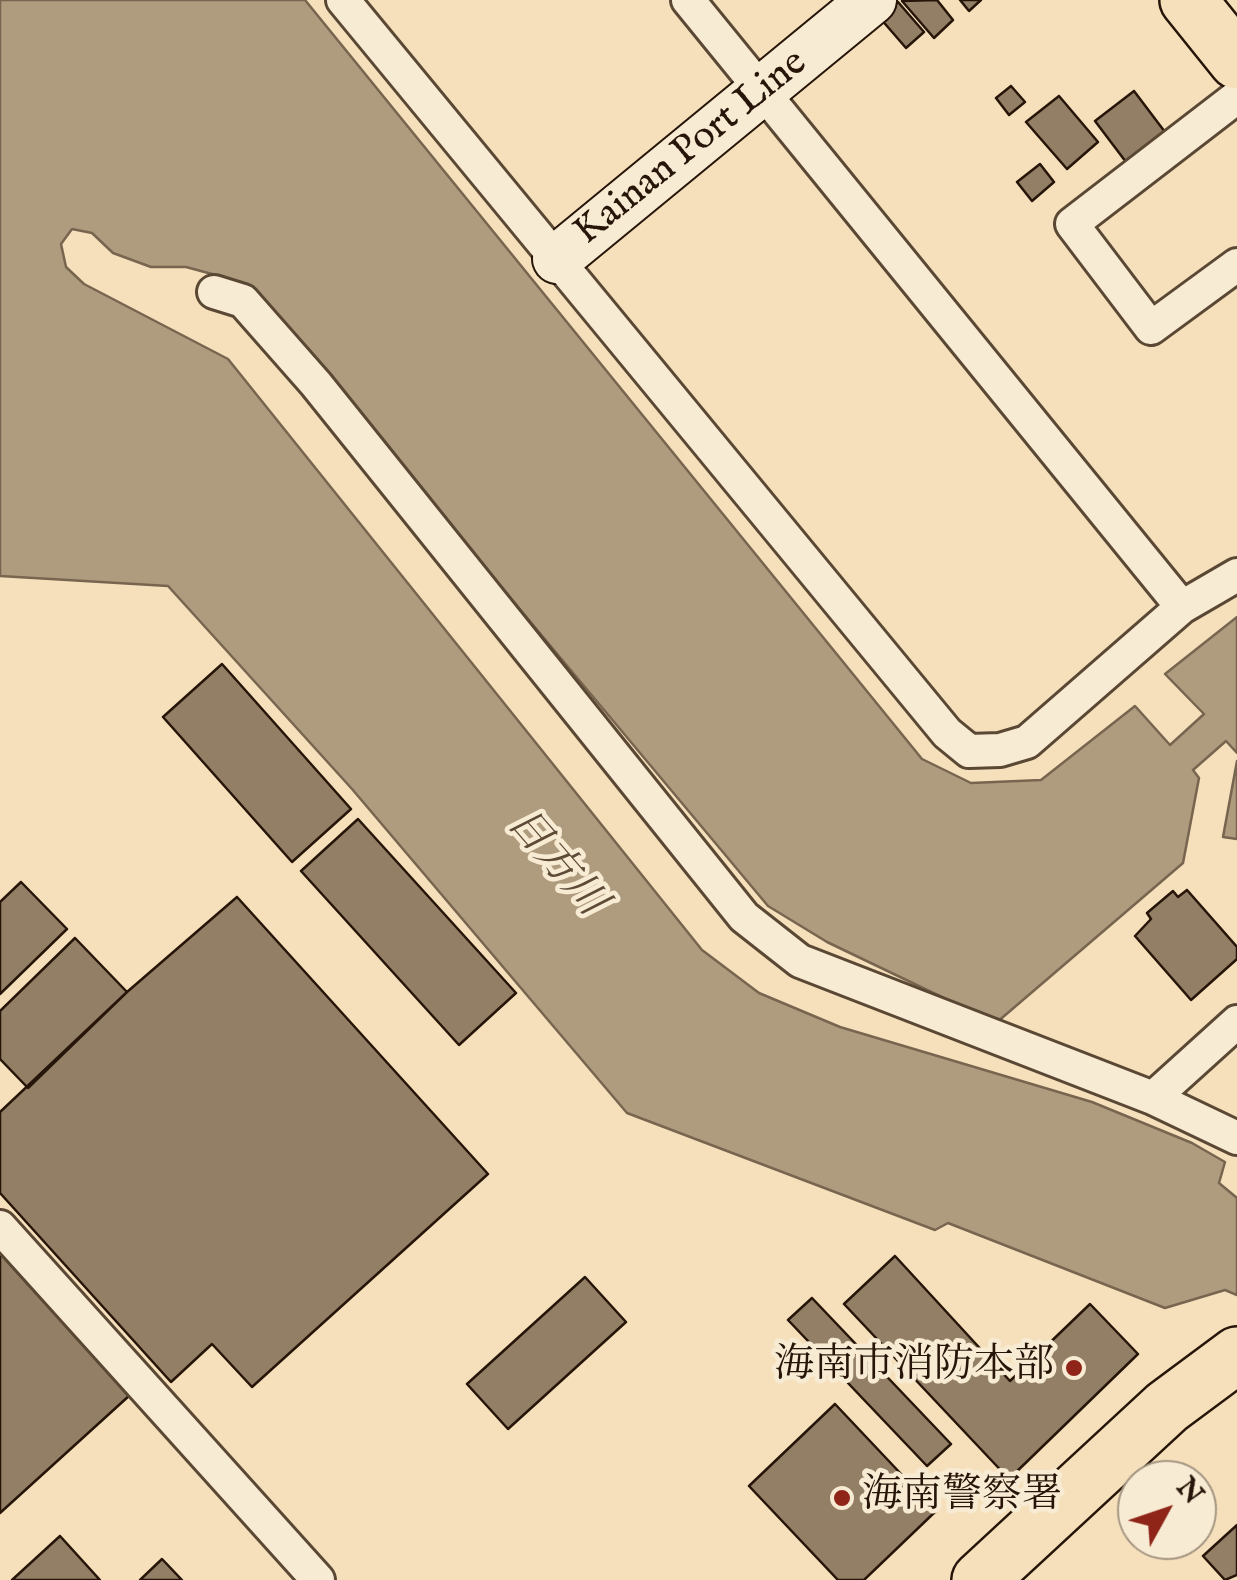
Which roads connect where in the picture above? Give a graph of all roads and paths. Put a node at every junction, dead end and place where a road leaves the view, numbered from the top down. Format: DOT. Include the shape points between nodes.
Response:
graph roads {
  1 [pos="343,0"];
  2 [pos="688,0"];
  3 [pos="872,0"];
  4 [pos="1188,0"];
  5 [pos="1237,61"];
  6 [pos="762,92"];
  7 [pos="1237,97"];
  8 [pos="558,259"];
  9 [pos="1237,265"];
  10 [pos="214,292"];
  11 [pos="1237,575"];
  12 [pos="1182,606"];
  13 [pos="1237,1022"];
  14 [pos="1153,1098"];
  15 [pos="1237,1138"];
  16 [pos="0,1227"];
  17 [pos="1237,1355"];
  18 [pos="1237,1390"];
  19 [pos="318,1580"];
  20 [pos="980,1580"];
  21 [pos="1022,1580"];
  1 -- 8 [label="street"];
  2 -- 6 [label="street"];
  3 -- 6 [label="main road, Kainan Port Line"];
  4 -- 5 [label="highway"];
  6 -- 8 [label="main road, Kainan Port Line"];
  6 -- 12 [label="street"];
  7 -- 9 [label="street" via="1072,224 1151,328"];
  8 -- 12 [label="street" via="946,733 969,752 1027,742"];
  10 -- 14 [label="street" via="243,302 316,384 744,917 800,961"];
  11 -- 12 [label="street"];
  13 -- 14 [label="street"];
  14 -- 15 [label="street"];
  16 -- 19 [label="street"];
  17 -- 20 [label="highway" via="1166,1407"];
  18 -- 21 [label="highway"];
}
